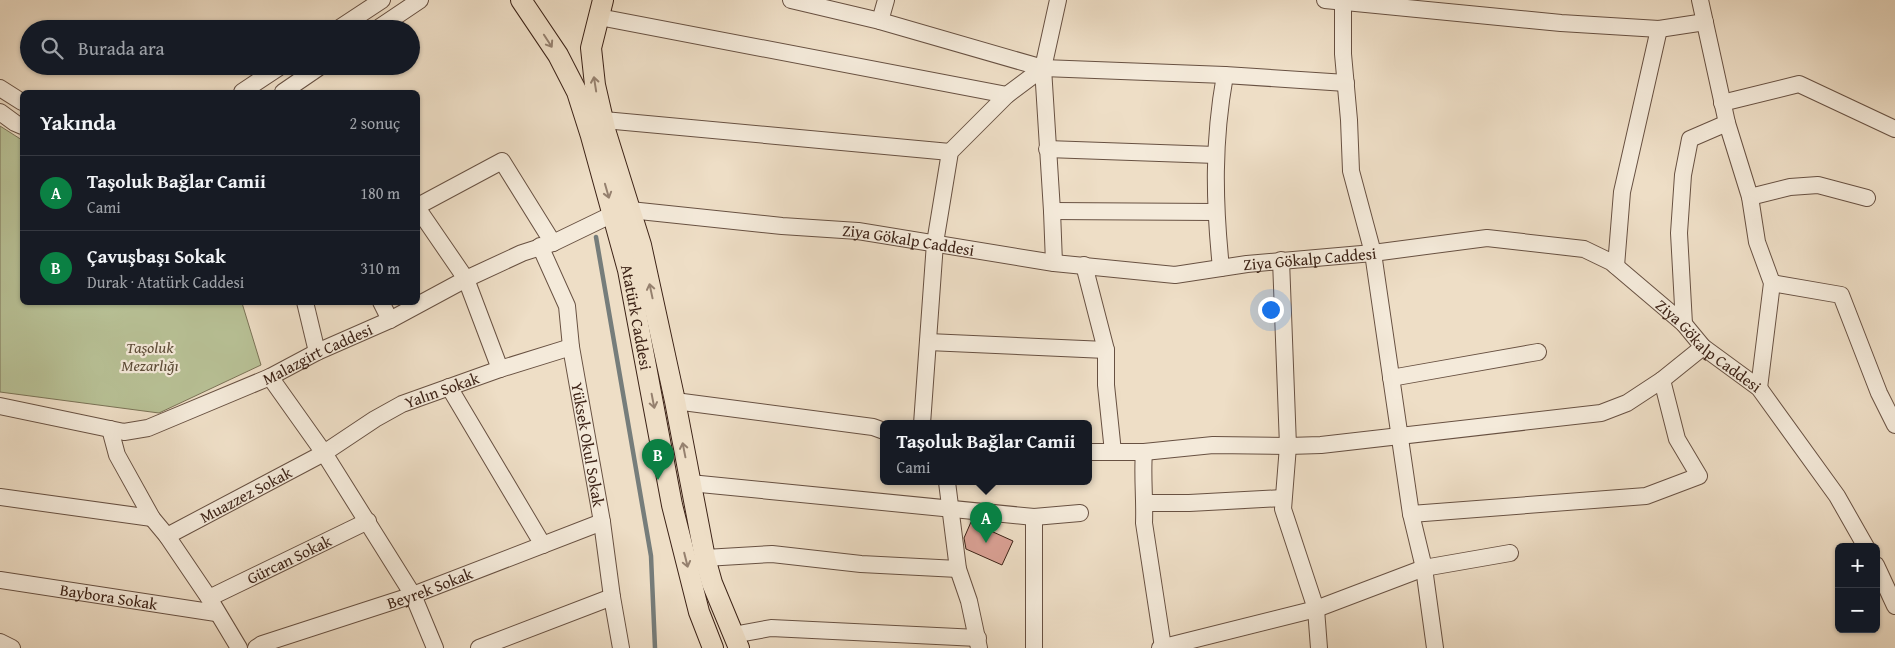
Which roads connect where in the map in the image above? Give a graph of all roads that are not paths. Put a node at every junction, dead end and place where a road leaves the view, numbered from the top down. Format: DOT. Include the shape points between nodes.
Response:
graph roads {
  1 [pos="382,0"];
  2 [pos="420,0"];
  3 [pos="521,0"];
  4 [pos="791,0"];
  5 [pos="886,0"];
  6 [pos="1058,0"];
  7 [pos="1325,0"];
  8 [pos="1343,1"];
  9 [pos="1704,1"];
  10 [pos="601,9"];
  11 [pos="352,20"];
  12 [pos="390,20"];
  13 [pos="880,21"];
  14 [pos="1705,22"];
  15 [pos="1659,29"];
  16 [pos="1043,68"];
  17 [pos="1225,74"];
  18 [pos="268,75"];
  19 [pos="308,75"];
  20 [pos="1346,83"];
  21 [pos="0,88"];
  22 [pos="245,90"];
  23 [pos="286,90"];
  24 [pos="1007,95"];
  25 [pos="20,101"];
  26 [pos="1722,103"];
  27 [pos="0,112"];
  28 [pos="604,120"];
  29 [pos="1727,123"];
  30 [pos="20,125"];
  31 [pos="1895,128"];
  32 [pos="1047,149"];
  33 [pos="950,152"];
  34 [pos="1216,155"];
  35 [pos="1750,197"];
  36 [pos="1867,198"];
  37 [pos="420,206"];
  38 [pos="420,210"];
  39 [pos="1052,211"];
  40 [pos="622,212"];
  41 [pos="1215,212"];
  42 [pos="935,243"];
  43 [pos="546,244"];
  44 [pos="1372,253"];
  45 [pos="1281,260"];
  46 [pos="1054,262"];
  47 [pos="1084,266"];
  48 [pos="1616,266"];
  49 [pos="1221,268"];
  50 [pos="466,280"];
  51 [pos="1772,283"];
  52 [pos="420,304"];
  53 [pos="305,305"];
  54 [pos="382,305"];
  55 [pos="418,305"];
  56 [pos="390,320"];
  57 [pos="1684,324"];
  58 [pos="928,342"];
  59 [pos="571,347"];
  60 [pos="1703,348"];
  61 [pos="1106,350"];
  62 [pos="317,352"];
  63 [pos="1538,352"];
  64 [pos="500,368"];
  65 [pos="270,377"];
  66 [pos="1391,378"];
  67 [pos="1662,380"];
  68 [pos="449,387"];
  69 [pos="1759,388"];
  70 [pos="675,401"];
  71 [pos="0,406"];
  72 [pos="922,420"];
  73 [pos="1895,425"];
  74 [pos="110,429"];
  75 [pos="880,430"];
  76 [pos="1400,434"];
  77 [pos="1288,446"];
  78 [pos="1092,452"];
  79 [pos="1113,452"];
  80 [pos="1144,452"];
  81 [pos="324,453"];
  82 [pos="690,483"];
  83 [pos="947,485"];
  84 [pos="0,497"];
  85 [pos="1283,498"];
  86 [pos="1145,503"];
  87 [pos="950,508"];
  88 [pos="1080,514"];
  89 [pos="1411,514"];
  90 [pos="1034,517"];
  91 [pos="152,518"];
  92 [pos="368,521"];
  93 [pos="602,522"];
  94 [pos="167,536"];
  95 [pos="1864,543"];
  96 [pos="543,545"];
  97 [pos="1510,553"];
  98 [pos="705,558"];
  99 [pos="1424,568"];
  100 [pos="958,569"];
  101 [pos="1880,574"];
  102 [pos="0,580"];
  103 [pos="413,595"];
  104 [pos="612,597"];
  105 [pos="209,598"];
  106 [pos="1895,606"];
  107 [pos="1316,608"];
  108 [pos="216,613"];
  109 [pos="0,642"];
  110 [pos="736,642"];
  111 [pos="979,643"];
  112 [pos="12,648"];
  113 [pos="239,648"];
  114 [pos="256,648"];
  115 [pos="434,648"];
  116 [pos="479,648"];
  117 [pos="620,648"];
  118 [pos="713,648"];
  119 [pos="1034,648"];
  120 [pos="1161,648"];
  121 [pos="1319,648"];
  122 [pos="1435,648"];
  1 -- 11 [label="street"];
  2 -- 12 [label="street"];
  3 -- 40 [label="main road, Atatürk Caddesi, one-way" via="558,55 577,92"];
  4 -- 13 [label="street"];
  5 -- 13 [label="street"];
  6 -- 16 [label="street"];
  7 -- 8 [label="street"];
  8 -- 15 [label="street" via="1561,23"];
  8 -- 20 [label="street"];
  9 -- 14 [label="street"];
  10 -- 24 [label="street"];
  28 -- 10 [label="main road, Atatürk Caddesi, one-way" via="595,85 591,48"];
  13 -- 16 [label="street"];
  14 -- 15 [label="street"];
  14 -- 26 [label="street"];
  15 -- 48 [label="street" via="1622,192"];
  16 -- 17 [label="street"];
  16 -- 24 [label="street"];
  16 -- 32 [label="street"];
  17 -- 20 [label="street"];
  17 -- 34 [label="street"];
  18 -- 22 [label="street"];
  19 -- 23 [label="street"];
  20 -- 44 [label="street" via="1351,171"];
  21 -- 25 [label="street"];
  24 -- 33 [label="street"];
  26 -- 29 [label="street"];
  26 -- 31 [label="street" via="1799,84"];
  27 -- 30 [label="street"];
  28 -- 33 [label="street"];
  28 -- 40 [label="main road, Atatürk Caddesi"];
  29 -- 35 [label="street"];
  29 -- 57 [label="street" via="1690,138 1684,166 1679,233"];
  32 -- 34 [label="street"];
  32 -- 39 [label="street"];
  33 -- 42 [label="street"];
  34 -- 41 [label="street"];
  35 -- 36 [label="street" via="1790,187 1818,185"];
  35 -- 51 [label="street" via="1758,242"];
  37 -- 43 [label="street, Yüksek Okul Sokak" via="502,162"];
  38 -- 50 [label="street"];
  39 -- 41 [label="street"];
  39 -- 46 [label="street"];
  40 -- 42 [label="street, Ziya Gökalp Caddesi" via="858,231"];
  40 -- 43 [label="street, Malazgirt Caddesi"];
  70 -- 40 [label="main road, Atatürk Caddesi, one-way" via="641,245"];
  40 -- 118 [label="main road, Atatürk Caddesi, one-way" via="628,270 672,505 699,612"];
  41 -- 49 [label="street"];
  42 -- 46 [label="street, Ziya Gökalp Caddesi"];
  42 -- 58 [label="street"];
  43 -- 50 [label="street, Malazgirt Caddesi"];
  43 -- 59 [label="street, Yüksek Okul Sokak" via="567,306"];
  44 -- 45 [label="street, Ziya Gökalp Caddesi"];
  44 -- 48 [label="street, Ziya Gökalp Caddesi" via="1487,238 1584,249"];
  44 -- 66 [label="street"];
  45 -- 49 [label="street, Ziya Gökalp Caddesi"];
  45 -- 77 [label="street"];
  46 -- 47 [label="street, Ziya Gökalp Caddesi"];
  47 -- 49 [label="street, Ziya Gökalp Caddesi" via="1175,275"];
  47 -- 61 [label="street"];
  48 -- 57 [label="street, Ziya Gökalp Caddesi"];
  50 -- 52 [label="street, Malazgirt Caddesi"];
  50 -- 64 [label="street"];
  51 -- 69 [label="street"];
  51 -- 73 [label="street" via="1841,296"];
  53 -- 62 [label="street"];
  54 -- 56 [label="street"];
  55 -- 56 [label="street, Malazgirt Caddesi"];
  56 -- 62 [label="street, Malazgirt Caddesi"];
  57 -- 60 [label="street, Ziya Gökalp Caddesi"];
  58 -- 61 [label="street"];
  58 -- 72 [label="street"];
  59 -- 64 [label="street, Yalın Sokak"];
  59 -- 93 [label="street, Yüksek Okul Sokak"];
  60 -- 67 [label="street"];
  60 -- 69 [label="street, Ziya Gökalp Caddesi"];
  61 -- 79 [label="street"];
  62 -- 65 [label="street, Malazgirt Caddesi"];
  63 -- 66 [label="street"];
  64 -- 68 [label="street, Yalın Sokak"];
  65 -- 74 [label="street, Malazgirt Caddesi" via="148,428 124,432"];
  65 -- 81 [label="street"];
  66 -- 76 [label="street"];
  67 -- 76 [label="street" via="1627,403 1601,413"];
  67 -- 89 [label="street" via="1677,439 1698,476 1646,496"];
  68 -- 81 [label="street, Yalın Sokak" via="402,404"];
  68 -- 96 [label="street"];
  69 -- 95 [label="street, Ziya Gökalp Caddesi" via="1837,496"];
  70 -- 75 [label="street"];
  82 -- 70 [label="main road, Atatürk Caddesi, one-way"];
  71 -- 74 [label="street, Malazgirt Caddesi"];
  74 -- 91 [label="street" via="117,454"];
  76 -- 77 [label="street" via="1321,445"];
  76 -- 89 [label="street"];
  77 -- 80 [label="street" via="1213,445"];
  77 -- 85 [label="street"];
  78 -- 79 [label="street"];
  79 -- 80 [label="street"];
  80 -- 86 [label="street"];
  81 -- 92 [label="street"];
  81 -- 94 [label="street, Muazzez Sokak"];
  82 -- 87 [label="street"];
  82 -- 98 [label="main road, Atatürk Caddesi"];
  83 -- 87 [label="street"];
  84 -- 91 [label="street"];
  85 -- 86 [label="street"];
  85 -- 107 [label="street" via="1282,509"];
  86 -- 120 [label="street" via="1144,523"];
  87 -- 90 [label="street"];
  87 -- 100 [label="street"];
  88 -- 90 [label="street"];
  89 -- 99 [label="street"];
  90 -- 119 [label="street"];
  91 -- 94 [label="street"];
  92 -- 103 [label="street"];
  92 -- 105 [label="street, Gürcan Sokak"];
  93 -- 96 [label="street, Beyrek Sokak"];
  93 -- 104 [label="street, Yüksek Okul Sokak"];
  94 -- 105 [label="street"];
  96 -- 103 [label="street, Beyrek Sokak"];
  97 -- 99 [label="street"];
  98 -- 100 [label="street" via="772,554 862,564"];
  98 -- 110 [label="main road, Atatürk Caddesi"];
  99 -- 107 [label="street"];
  99 -- 122 [label="street"];
  100 -- 111 [label="street"];
  101 -- 106 [label="street"];
  102 -- 108 [label="street, Baybora Sokak"];
  103 -- 114 [label="street, Beyrek Sokak"];
  103 -- 115 [label="street"];
  104 -- 116 [label="street"];
  104 -- 117 [label="street, Yüksek Okul Sokak"];
  105 -- 108 [label="street"];
  107 -- 120 [label="street"];
  107 -- 121 [label="street"];
  108 -- 113 [label="street"];
  109 -- 112 [label="street"];
  110 -- 111 [label="street" via="771,628"];
}
